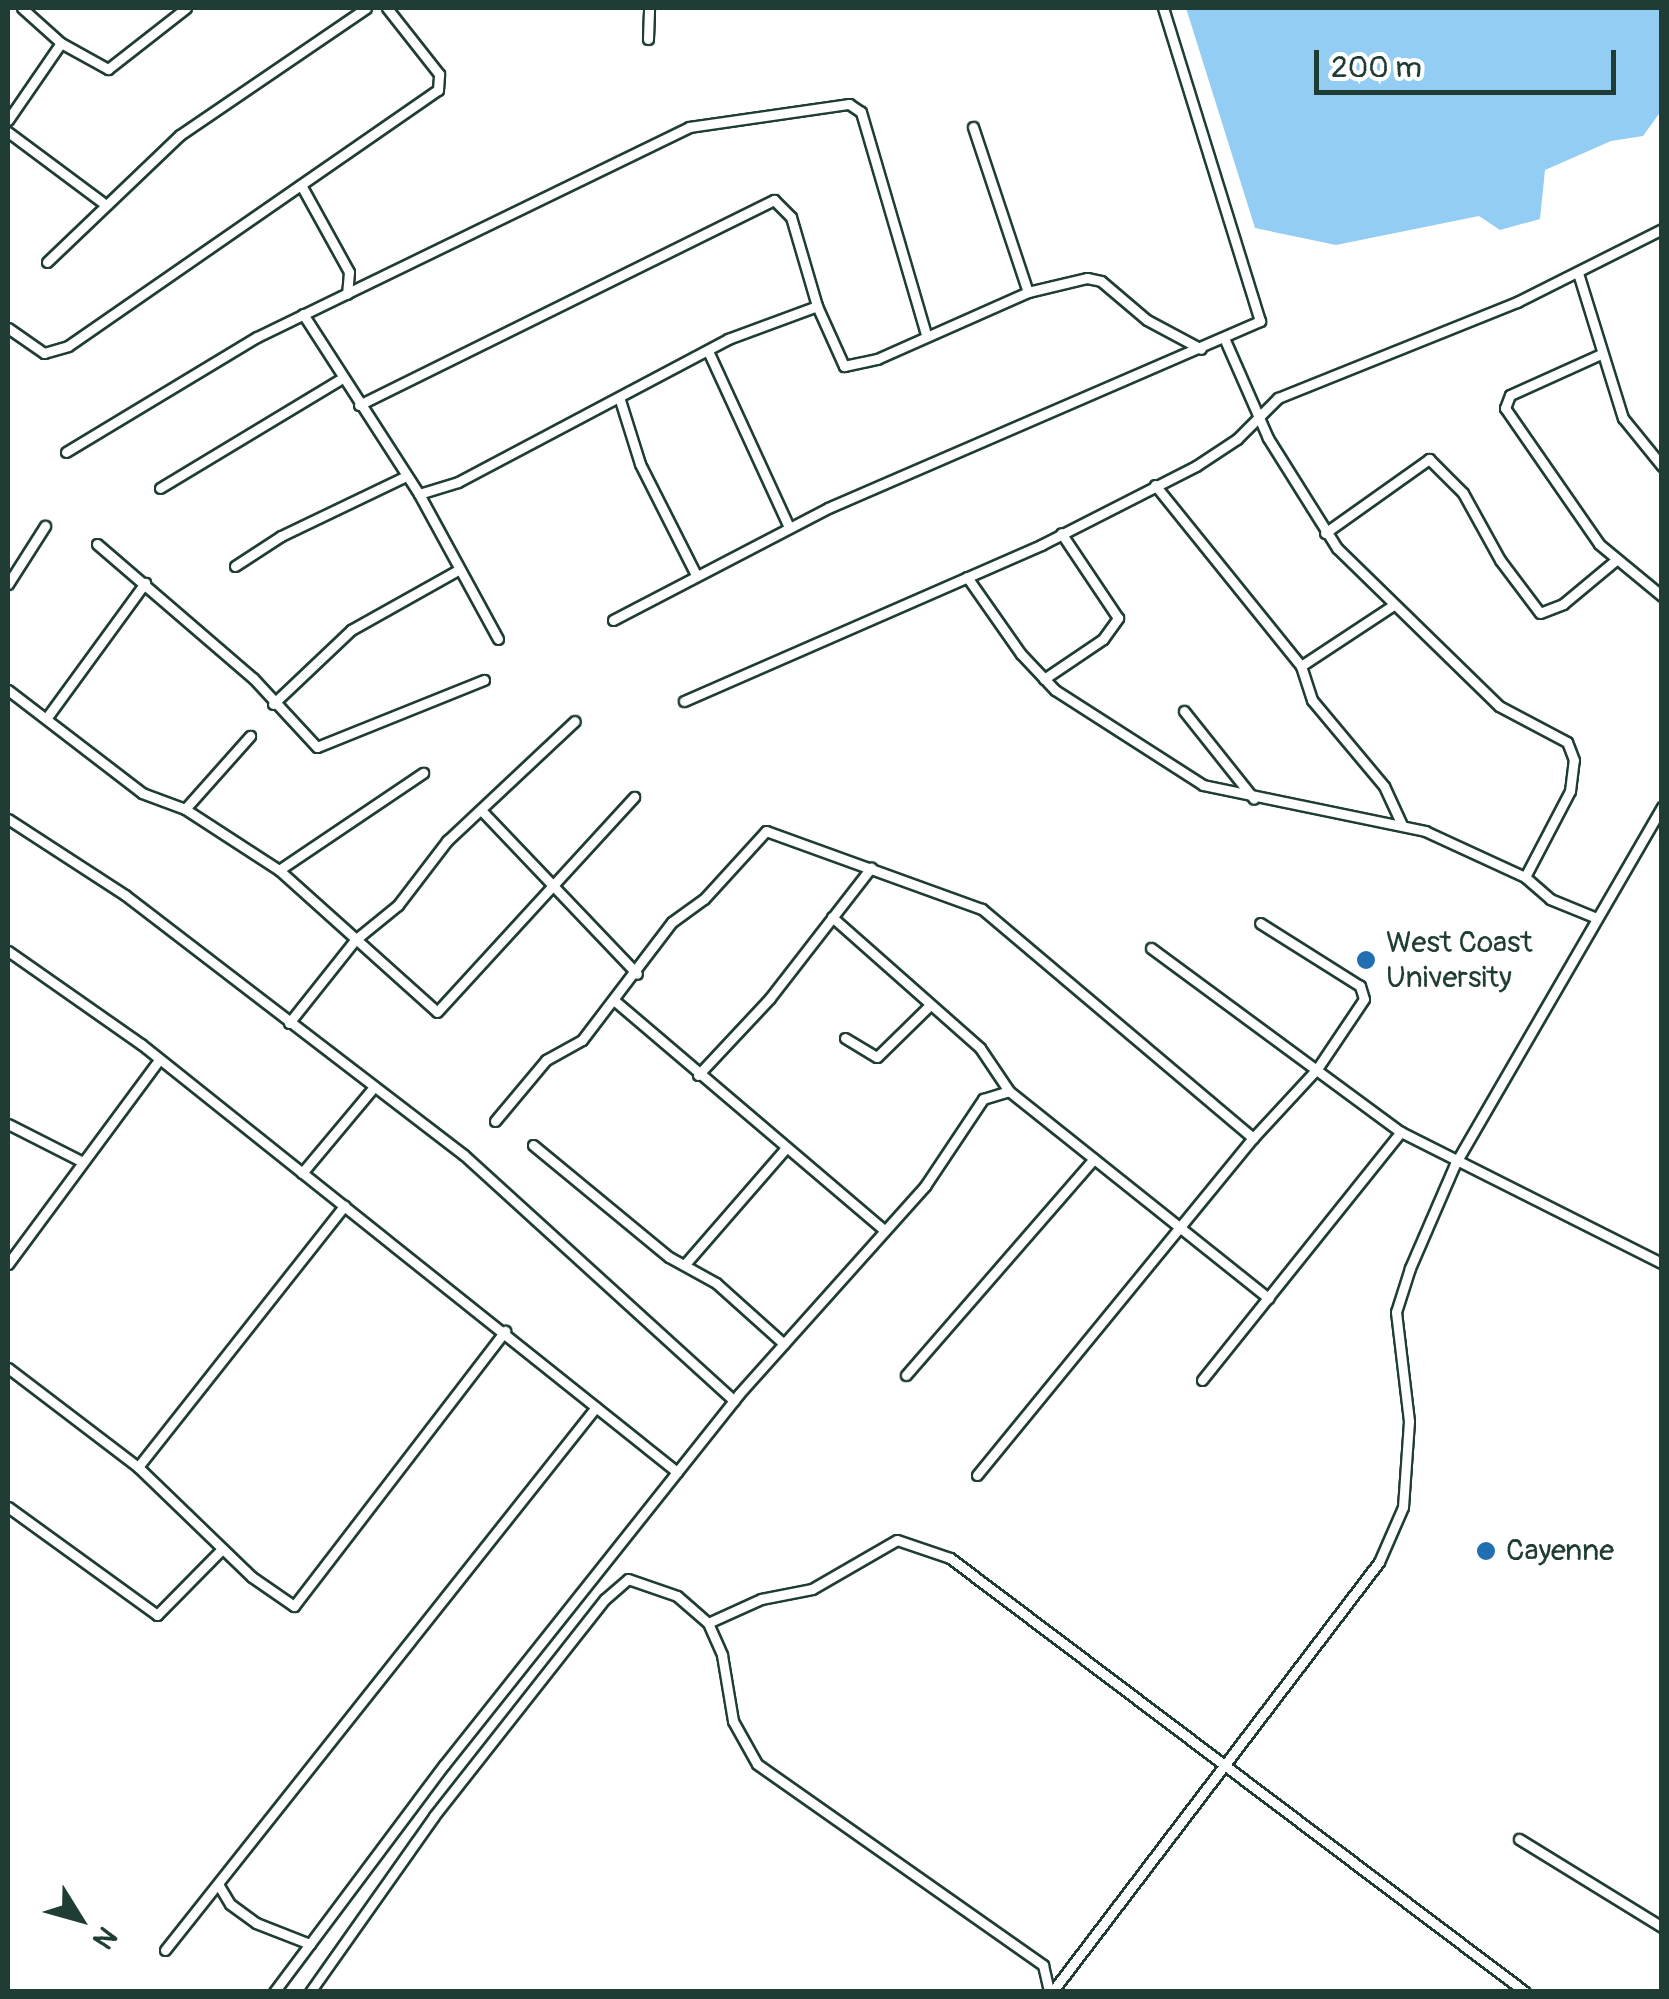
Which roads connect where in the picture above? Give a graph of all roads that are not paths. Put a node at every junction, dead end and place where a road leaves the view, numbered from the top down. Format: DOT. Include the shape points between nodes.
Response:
graph roads {
  1 [pos="22,8"];
  2 [pos="186,8"];
  3 [pos="366,8"];
  4 [pos="387,8"];
  5 [pos="649,8"];
  6 [pos="1162,8"];
  7 [pos="648,39"];
  8 [pos="61,43"];
  9 [pos="8,120"];
  10 [pos="973,128"];
  11 [pos="8,132"];
  12 [pos="301,185"];
  13 [pos="102,202"];
  14 [pos="1662,229"];
  15 [pos="47,262"];
  16 [pos="1578,274"];
  17 [pos="1028,292"];
  18 [pos="347,294"];
  19 [pos="817,306"];
  20 [pos="303,314"];
  21 [pos="8,328"];
  22 [pos="926,336"];
  23 [pos="1224,340"];
  24 [pos="1201,349"];
  25 [pos="708,351"];
  26 [pos="1601,354"];
  27 [pos="340,380"];
  28 [pos="620,400"];
  29 [pos="359,405"];
  30 [pos="1258,417"];
  31 [pos="66,452"];
  32 [pos="1662,466"];
  33 [pos="406,476"];
  34 [pos="1155,485"];
  35 [pos="160,488"];
  36 [pos="419,494"];
  37 [pos="45,526"];
  38 [pos="789,527"];
  39 [pos="1062,533"];
  40 [pos="1325,533"];
  41 [pos="97,544"];
  42 [pos="1616,559"];
  43 [pos="235,566"];
  44 [pos="458,570"];
  45 [pos="695,573"];
  46 [pos="966,577"];
  47 [pos="145,582"];
  48 [pos="8,584"];
  49 [pos="1662,596"];
  50 [pos="1392,606"];
  51 [pos="614,620"];
  52 [pos="498,639"];
  53 [pos="1301,666"];
  54 [pos="1044,679"];
  55 [pos="484,680"];
  56 [pos="8,690"];
  57 [pos="684,700"];
  58 [pos="273,704"];
  59 [pos="1184,712"];
  60 [pos="48,716"];
  61 [pos="575,722"];
  62 [pos="250,736"];
  63 [pos="423,773"];
  64 [pos="634,797"];
  65 [pos="1254,799"];
  66 [pos="1662,807"];
  67 [pos="186,809"];
  68 [pos="480,810"];
  69 [pos="8,819"];
  70 [pos="1402,825"];
  71 [pos="871,868"];
  72 [pos="279,870"];
  73 [pos="1525,877"];
  74 [pos="554,889"];
  75 [pos="832,917"];
  76 [pos="1594,917"];
  77 [pos="1260,923"];
  78 [pos="355,940"];
  79 [pos="1151,948"];
  80 [pos="8,951"];
  81 [pos="636,974"];
  82 [pos="616,1001"];
  83 [pos="928,1007"];
  84 [pos="289,1022"];
  85 [pos="845,1038"];
  86 [pos="158,1061"];
  87 [pos="1317,1069"];
  88 [pos="698,1074"];
  89 [pos="374,1087"];
  90 [pos="1009,1091"];
  91 [pos="495,1120"];
  92 [pos="8,1124"];
  93 [pos="1401,1132"];
  94 [pos="1252,1138"];
  95 [pos="533,1145"];
  96 [pos="785,1149"];
  97 [pos="1094,1159"];
  98 [pos="84,1162"];
  99 [pos="1455,1164"];
  100 [pos="302,1173"];
  101 [pos="344,1206"];
  102 [pos="1181,1225"];
  103 [pos="883,1229"];
  104 [pos="10,1257"];
  105 [pos="686,1263"];
  106 [pos="1662,1263"];
  107 [pos="1268,1298"];
  108 [pos="506,1331"];
  109 [pos="784,1344"];
  110 [pos="8,1368"];
  111 [pos="906,1375"];
  112 [pos="1202,1380"];
  113 [pos="734,1401"];
  114 [pos="596,1407"];
  115 [pos="138,1467"];
  116 [pos="676,1472"];
  117 [pos="977,1474"];
  118 [pos="8,1507"];
  119 [pos="222,1549"];
  120 [pos="708,1623"];
  121 [pos="1225,1767"];
  122 [pos="1518,1840"];
  123 [pos="222,1878"];
  124 [pos="1662,1927"];
  125 [pos="310,1944"];
  126 [pos="166,1950"];
  127 [pos="274,1992"];
  128 [pos="310,1992"];
  129 [pos="1051,1992"];
  130 [pos="1525,1992"];
  1 -- 8 [label="street"];
  2 -- 8 [label="street" via="108,70"];
  3 -- 13 [label="street" via="206,114"];
  4 -- 12 [label="street" via="439,74 438,90"];
  5 -- 7 [label="street"];
  6 -- 23 [label="street" via="1261,311 1253,328"];
  8 -- 9 [label="street"];
  10 -- 17 [label="street"];
  11 -- 13 [label="street"];
  12 -- 18 [label="street" via="349,272"];
  12 -- 21 [label="street" via="56,352 34,350"];
  13 -- 15 [label="street"];
  14 -- 16 [label="street"];
  16 -- 26 [label="street"];
  16 -- 30 [label="street" via="1278,398"];
  17 -- 22 [label="street"];
  17 -- 24 [label="street" via="1102,280 1147,320"];
  18 -- 20 [label="street"];
  18 -- 22 [label="street" via="690,127 849,104 860,112"];
  19 -- 22 [label="street" via="844,366"];
  19 -- 25 [label="street"];
  19 -- 29 [label="street" via="790,217 774,200"];
  20 -- 27 [label="street"];
  20 -- 31 [label="street"];
  23 -- 24 [label="street"];
  23 -- 30 [label="street"];
  24 -- 38 [label="street" via="1055,406"];
  25 -- 28 [label="street"];
  25 -- 38 [label="street"];
  26 -- 32 [label="street" via="1623,418"];
  26 -- 42 [label="street" via="1510,394 1505,408 1587,528"];
  27 -- 29 [label="street"];
  27 -- 35 [label="street"];
  28 -- 36 [label="street" via="458,482"];
  28 -- 45 [label="street" via="640,464"];
  29 -- 33 [label="street"];
  30 -- 34 [label="street" via="1237,439"];
  30 -- 40 [label="street"];
  33 -- 36 [label="street"];
  33 -- 43 [label="street" via="281,536"];
  34 -- 39 [label="street"];
  34 -- 53 [label="street"];
  36 -- 44 [label="street"];
  37 -- 48 [label="street"];
  38 -- 45 [label="street"];
  39 -- 46 [label="street"];
  39 -- 54 [label="street" via="1118,618 1103,640"];
  40 -- 42 [label="street" via="1429,460 1463,493 1540,613 1551,612"];
  40 -- 50 [label="street"];
  41 -- 47 [label="street"];
  42 -- 49 [label="street"];
  44 -- 52 [label="street"];
  44 -- 58 [label="street" via="350,630"];
  45 -- 51 [label="street"];
  46 -- 54 [label="street"];
  46 -- 57 [label="street"];
  47 -- 58 [label="street" via="253,678"];
  47 -- 60 [label="street"];
  50 -- 53 [label="street"];
  50 -- 73 [label="street" via="1499,706 1554,731 1572,751 1570,791"];
  53 -- 70 [label="street" via="1312,700 1384,786"];
  54 -- 65 [label="street" via="1203,786"];
  55 -- 58 [label="street" via="324,747 309,742"];
  56 -- 60 [label="street"];
  59 -- 65 [label="street"];
  60 -- 67 [label="street" via="142,793"];
  61 -- 68 [label="street"];
  62 -- 67 [label="street"];
  63 -- 72 [label="street"];
  64 -- 74 [label="street"];
  65 -- 70 [label="street"];
  66 -- 76 [label="street"];
  67 -- 72 [label="street"];
  68 -- 74 [label="street"];
  68 -- 78 [label="street" via="436,853 398,905"];
  69 -- 84 [label="street" via="125,895"];
  70 -- 73 [label="street"];
  71 -- 75 [label="street"];
  71 -- 81 [label="street" via="766,831 704,900 672,922"];
  71 -- 94 [label="street" via="982,909"];
  72 -- 78 [label="street"];
  73 -- 76 [label="street" via="1550,899"];
  74 -- 78 [label="street" via="437,1012"];
  74 -- 81 [label="street"];
  75 -- 83 [label="street"];
  75 -- 88 [label="street" via="770,998"];
  76 -- 99 [label="street"];
  77 -- 87 [label="street" via="1364,992"];
  78 -- 84 [label="street"];
  79 -- 87 [label="street"];
  80 -- 86 [label="street"];
  81 -- 82 [label="street"];
  82 -- 88 [label="street"];
  82 -- 91 [label="street" via="582,1040 546,1060"];
  83 -- 85 [label="street" via="877,1057"];
  83 -- 90 [label="street" via="980,1048"];
  84 -- 89 [label="street"];
  86 -- 98 [label="street"];
  86 -- 100 [label="street"];
  87 -- 93 [label="street"];
  87 -- 94 [label="street"];
  88 -- 96 [label="street"];
  89 -- 100 [label="street"];
  89 -- 113 [label="street" via="464,1155"];
  90 -- 97 [label="street"];
  90 -- 103 [label="street" via="983,1099 940,1168"];
  92 -- 98 [label="street"];
  93 -- 99 [label="street"];
  93 -- 107 [label="street"];
  94 -- 102 [label="street"];
  95 -- 105 [label="street" via="669,1257"];
  96 -- 103 [label="street"];
  96 -- 105 [label="street"];
  97 -- 102 [label="street"];
  97 -- 111 [label="street"];
  98 -- 104 [label="street"];
  99 -- 106 [label="street"];
  99 -- 121 [label="street" via="1396,1312 1409,1421 1403,1507 1379,1562"];
  100 -- 101 [label="street"];
  101 -- 108 [label="street"];
  101 -- 115 [label="street"];
  102 -- 107 [label="street"];
  102 -- 117 [label="street"];
  103 -- 109 [label="street"];
  105 -- 109 [label="street"];
  107 -- 112 [label="street"];
  108 -- 114 [label="street"];
  108 -- 119 [label="street" via="294,1606"];
  109 -- 113 [label="street"];
  110 -- 115 [label="street"];
  113 -- 116 [label="street"];
  114 -- 116 [label="street"];
  114 -- 123 [label="street"];
  115 -- 119 [label="street"];
  116 -- 125 [label="street" via="672,1486 455,1750"];
  118 -- 119 [label="street" via="157,1615"];
  120 -- 121 [label="street" via="761,1598 812,1589 898,1540 950,1558 997,1588"];
  120 -- 128 [label="street" via="677,1596 628,1579 618,1584 434,1816"];
  120 -- 129 [label="street" via="722,1655 733,1721 757,1764 1043,1966"];
  121 -- 129 [label="street"];
  121 -- 130 [label="street"];
  122 -- 124 [label="street"];
  123 -- 125 [label="street" via="216,1887 230,1904 256,1923"];
  123 -- 126 [label="street"];
  125 -- 127 [label="street"];
}
